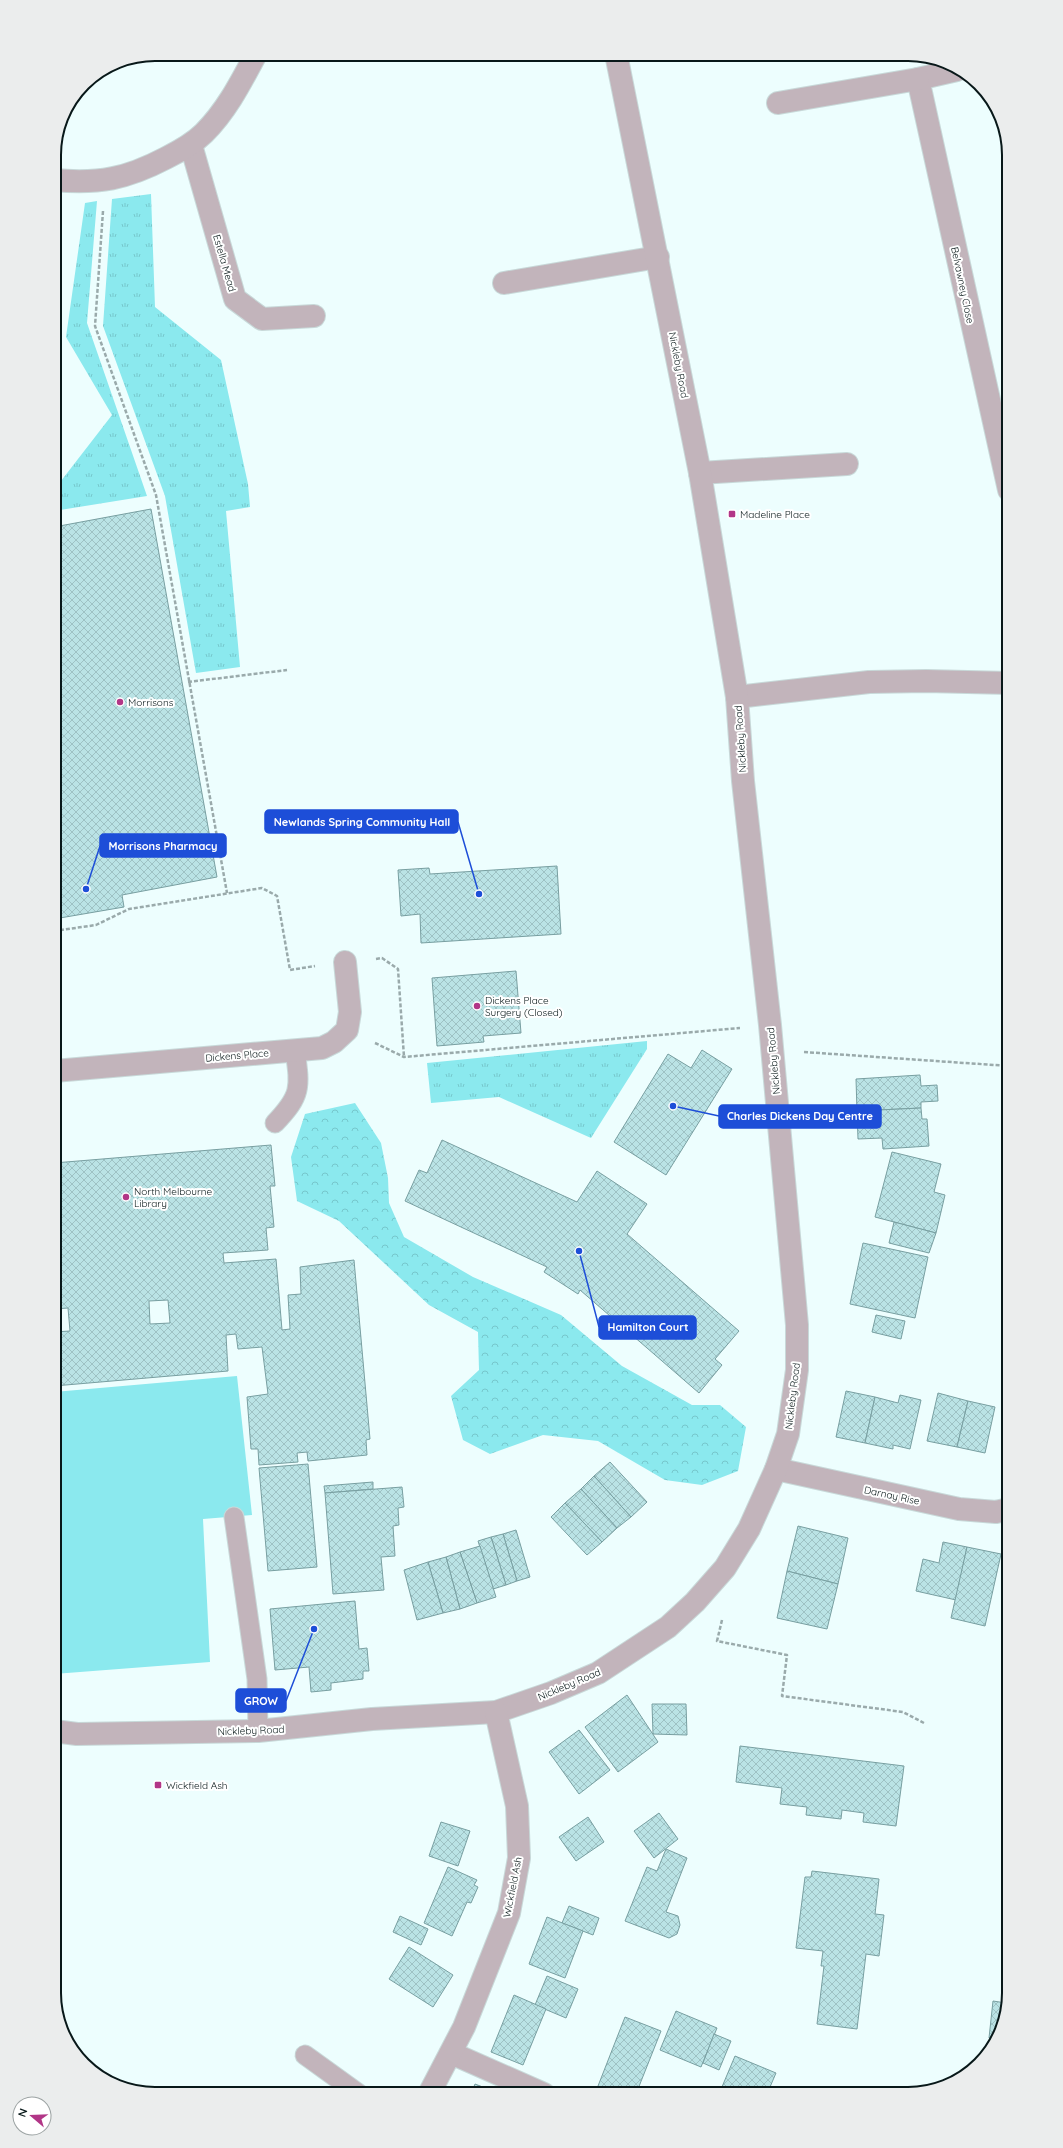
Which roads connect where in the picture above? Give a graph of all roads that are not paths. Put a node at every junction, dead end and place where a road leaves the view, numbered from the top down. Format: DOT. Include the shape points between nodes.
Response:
graph roads {
  1 [pos="252,61"];
  2 [pos="617,61"];
  3 [pos="951,71"];
  4 [pos="918,79"];
  5 [pos="778,103"];
  6 [pos="191,145"];
  7 [pos="61,181"];
  8 [pos="658,257"];
  9 [pos="504,283"];
  10 [pos="314,316"];
  11 [pos="1002,458"];
  12 [pos="847,464"];
  13 [pos="700,473"];
  14 [pos="1002,683"];
  15 [pos="737,697"];
  16 [pos="345,962"];
  17 [pos="295,1050"];
  18 [pos="61,1070"];
  19 [pos="275,1123"];
  20 [pos="776,1469"];
  21 [pos="1002,1510"];
  22 [pos="234,1516"];
  23 [pos="496,1712"];
  24 [pos="258,1731"];
  25 [pos="61,1732"];
  26 [pos="451,2053"];
  27 [pos="306,2055"];
  28 [pos="349,2087"];
  29 [pos="433,2087"];
  30 [pos="528,2087"];
  1 -- 6 [label="street" via="220,114"];
  2 -- 8 [label="street, Nickleby Road"];
  3 -- 4 [label="street"];
  4 -- 5 [label="street"];
  4 -- 11 [label="street, Belvawney Close"];
  6 -- 7 [label="street" via="128,176 105,181"];
  6 -- 10 [label="street, Estella Mead" via="236,299 262,319"];
  8 -- 9 [label="street"];
  8 -- 13 [label="street, Nickleby Road"];
  12 -- 13 [label="street"];
  13 -- 15 [label="street, Nickleby Road"];
  14 -- 15 [label="street" via="869,682"];
  15 -- 20 [label="street, Nickleby Road" via="743,781 770,1025 797,1333 797,1370 793,1403 788,1434"];
  16 -- 17 [label="street, Dickens Place" via="350,1012 347,1030 334,1042 322,1048"];
  17 -- 18 [label="street, Dickens Place"];
  17 -- 19 [label="lane" via="298,1090 292,1103"];
  20 -- 21 [label="street, Darnay Rise" via="959,1509 996,1512"];
  20 -- 23 [label="street, Nickleby Road" via="749,1529 725,1568 695,1602 668,1626 598,1673 551,1694"];
  22 -- 24 [label="lane" via="256,1679"];
  23 -- 24 [label="street, Nickleby Road" via="372,1719"];
  23 -- 26 [label="street, Wickfield Ash" via="517,1806 519,1858 509,1913 464,2027"];
  24 -- 25 [label="street, Nickleby Road" via="77,1734"];
  26 -- 29 [label="street, Wickfield Ash"];
  26 -- 30 [label="street"];
  27 -- 28 [label="lane"];
}
